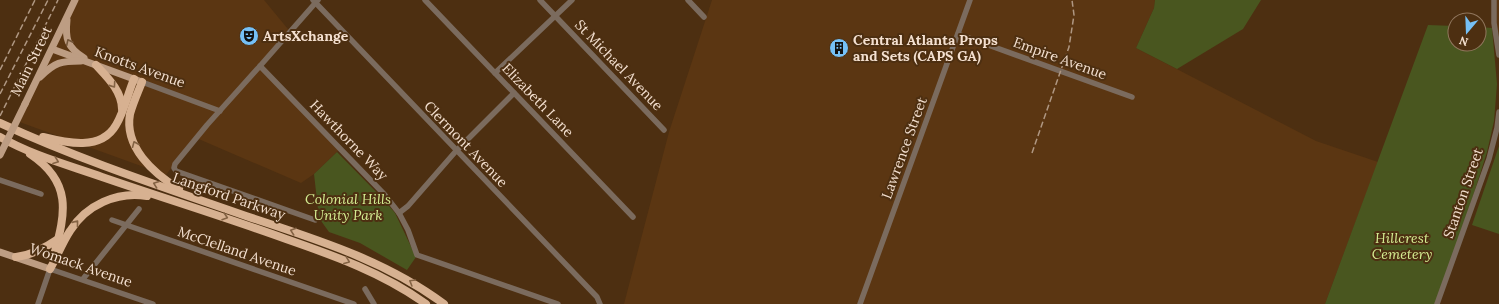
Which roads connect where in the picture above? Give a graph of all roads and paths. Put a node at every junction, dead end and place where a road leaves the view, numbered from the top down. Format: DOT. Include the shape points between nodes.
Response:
graph roads {
  1 [pos="75,0"];
  2 [pos="425,0"];
  3 [pos="540,0"];
  4 [pos="572,0"];
  5 [pos="688,0"];
  6 [pos="970,0"];
  7 [pos="1494,0"];
  8 [pos="315,1"];
  9 [pos="68,15"];
  10 [pos="555,16"];
  11 [pos="704,17"];
  12 [pos="958,34"];
  13 [pos="52,49"];
  14 [pos="1499,55"];
  15 [pos="91,63"];
  16 [pos="260,66"];
  17 [pos="495,73"];
  18 [pos="38,80"];
  19 [pos="138,80"];
  20 [pos="514,93"];
  21 [pos="1132,97"];
  22 [pos="122,110"];
  23 [pos="220,111"];
  24 [pos="1499,112"];
  25 [pos="0,123"];
  26 [pos="664,130"];
  27 [pos="19,132"];
  28 [pos="0,136"];
  29 [pos="20,146"];
  30 [pos="456,151"];
  31 [pos="0,155"];
  32 [pos="0,180"];
  33 [pos="41,194"];
  34 [pos="193,198"];
  35 [pos="188,205"];
  36 [pos="139,209"];
  37 [pos="399,213"];
  38 [pos="633,217"];
  39 [pos="112,220"];
  40 [pos="315,220"];
  41 [pos="126,225"];
  42 [pos="58,239"];
  43 [pos="0,252"];
  44 [pos="16,257"];
  45 [pos="50,269"];
  46 [pos="83,279"];
  47 [pos="365,289"];
  48 [pos="38,304"];
  49 [pos="153,304"];
  50 [pos="354,304"];
  51 [pos="374,304"];
  52 [pos="426,304"];
  53 [pos="444,304"];
  54 [pos="558,304"];
  55 [pos="600,304"];
  56 [pos="860,304"];
  57 [pos="1437,304"];
  1 -- 9 [label="main road, Main Street"];
  2 -- 17 [label="street, Elizabeth Lane"];
  3 -- 10 [label="street, St Michael Avenue"];
  4 -- 10 [label="street"];
  5 -- 11 [label="street"];
  6 -- 12 [label="street, Lawrence Street"];
  7 -- 14 [label="street" via="1494,23"];
  8 -- 16 [label="street"];
  8 -- 30 [label="street, Clermont Avenue"];
  9 -- 13 [label="main road, Main Street"];
  15 -- 9 [label="main road, one-way" via="73,49 66,39"];
  10 -- 17 [label="street"];
  10 -- 26 [label="street, St Michael Avenue"];
  12 -- 21 [label="street, Empire Avenue"];
  12 -- 56 [label="street, Lawrence Street"];
  13 -- 15 [label="main road, Knotts Avenue"];
  13 -- 18 [label="main road, Main Street"];
  15 -- 18 [label="main road" via="61,62 46,71"];
  15 -- 19 [label="main road, Knotts Avenue"];
  15 -- 22 [label="highway, one-way" via="110,81 119,94"];
  16 -- 23 [label="street"];
  16 -- 37 [label="street, Hawthorne Way" via="384,194"];
  17 -- 20 [label="street, Elizabeth Lane"];
  18 -- 31 [label="main road, Main Street, bridge"];
  19 -- 22 [label="highway"];
  19 -- 23 [label="street, Knotts Avenue"];
  34 -- 19 [label="highway, one-way" via="155,171 138,152 132,140 130,114"];
  20 -- 30 [label="street"];
  20 -- 38 [label="street, Elizabeth Lane"];
  22 -- 27 [label="highway" via="116,125 107,135 88,143 59,141"];
  23 -- 40 [label="street" via="175,164 176,171"];
  24 -- 57 [label="street, Stanton Street" via="1489,158"];
  25 -- 27 [label="highway, Langford Parkway"];
  34 -- 27 [label="highway, Langford Parkway, one-way"];
  28 -- 29 [label="highway, Langford Parkway"];
  29 -- 35 [label="highway, Langford Parkway, one-way" via="82,170"];
  29 -- 42 [label="highway" via="37,158 57,181 64,209"];
  30 -- 37 [label="street"];
  30 -- 55 [label="street, Clermont Avenue" via="597,297"];
  32 -- 33 [label="street"];
  53 -- 34 [label="highway, Langford Parkway, one-way" via="393,271 348,251"];
  45 -- 35 [label="highway, one-way" via="73,226 82,215 102,202 135,195"];
  35 -- 52 [label="highway, Langford Parkway, one-way" via="350,262 394,284"];
  36 -- 41 [label="street"];
  37 -- 54 [label="street, Hawthorne Way" via="417,255"];
  39 -- 41 [label="street, McClelland Avenue"];
  41 -- 46 [label="street"];
  41 -- 50 [label="street, McClelland Avenue"];
  42 -- 44 [label="highway" via="39,250"];
  42 -- 45 [label="highway"];
  43 -- 44 [label="main road, Womack Avenue"];
  44 -- 45 [label="main road, Womack Avenue"];
  45 -- 46 [label="street, Womack Avenue"];
  45 -- 48 [label="street"];
  46 -- 49 [label="street, Womack Avenue"];
  47 -- 51 [label="street"];
}
